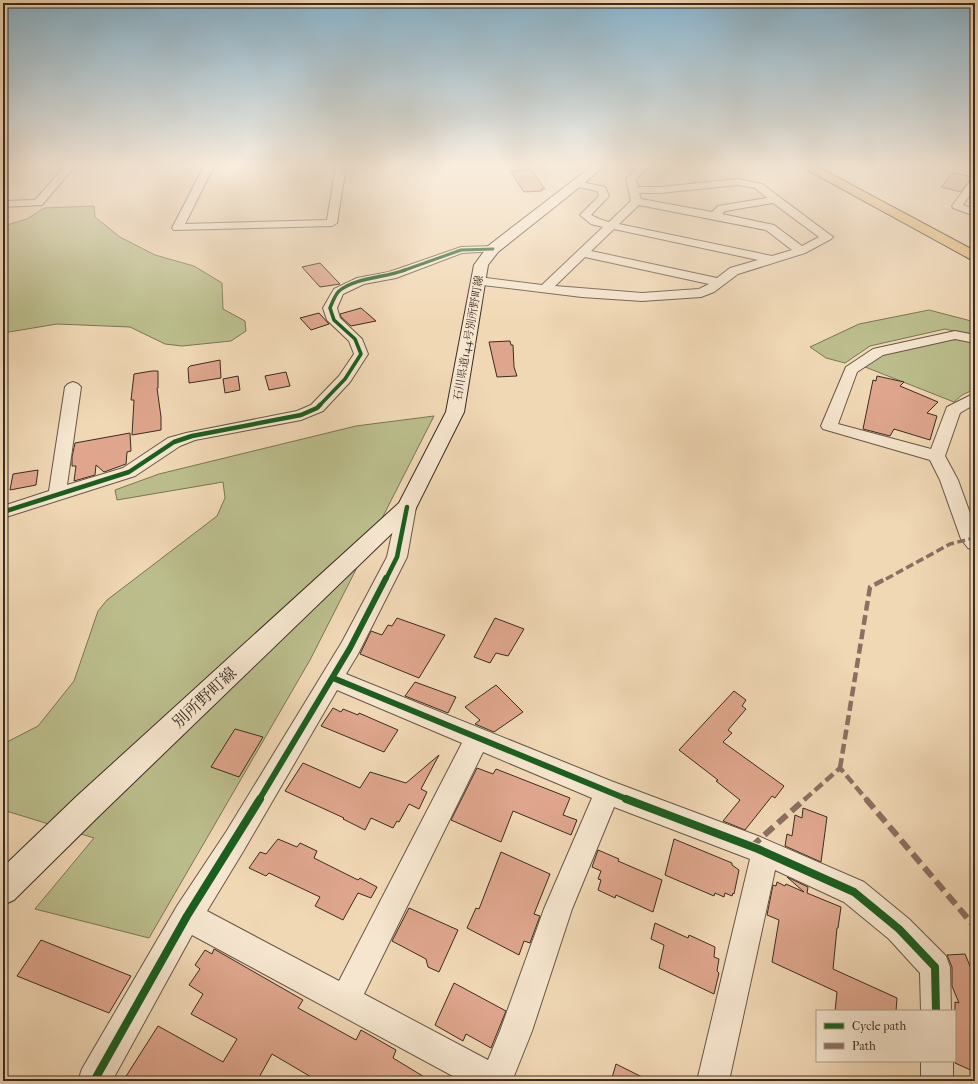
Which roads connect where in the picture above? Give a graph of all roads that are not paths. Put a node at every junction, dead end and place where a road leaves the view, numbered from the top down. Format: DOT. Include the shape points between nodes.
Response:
graph roads {
  1 [pos="184,217"];
  2 [pos="333,217"];
  3 [pos="535,217"];
  4 [pos="587,217"];
  5 [pos="619,217"];
  6 [pos="717,217"];
  7 [pos="798,217"];
  8 [pos="893,217"];
  9 [pos="905,217"];
  10 [pos="919,217"];
  11 [pos="610,225"];
  12 [pos="975,246"];
  13 [pos="493,249"];
  14 [pos="801,252"];
  15 [pos="582,253"];
  16 [pos="975,256"];
  17 [pos="771,259"];
  18 [pos="975,263"];
  19 [pos="478,281"];
  20 [pos="718,282"];
  21 [pos="545,289"];
  22 [pos="975,339"];
  23 [pos="73,387"];
  24 [pos="975,398"];
  25 [pos="937,456"];
  26 [pos="57,494"];
  27 [pos="408,507"];
  28 [pos="3,512"];
  29 [pos="975,543"];
  30 [pos="333,678"];
  31 [pos="478,737"];
  32 [pos="607,792"];
  33 [pos="765,852"];
  34 [pos="3,889"];
  35 [pos="187,916"];
  36 [pos="345,1000"];
  37 [pos="936,1010"];
  38 [pos="937,1062"];
  39 [pos="94,1081"];
  40 [pos="496,1081"];
  41 [pos="713,1081"];
  42 [pos="937,1081"];
  1 -- 2 [label="street" via="178,228 332,223"];
  3 -- 13 [label="main road, 石川県道144号別所野町線"];
  4 -- 11 [label="street" via="595,222"];
  5 -- 11 [label="street"];
  6 -- 14 [label="street" via="770,227"];
  7 -- 14 [label="street" via="827,237"];
  8 -- 18 [label="main road"];
  9 -- 16 [label="main road"];
  10 -- 12 [label="main road"];
  11 -- 15 [label="street"];
  11 -- 17 [label="street"];
  13 -- 19 [label="main road, 石川県道144号別所野町線" via="480,265"];
  13 -- 26 [label="street" via="461,250 392,275 361,281 338,292 330,308 334,320 355,339 361,354 345,379 317,408 301,416 186,438 174,442 129,472"];
  14 -- 17 [label="street"];
  15 -- 20 [label="street"];
  15 -- 21 [label="street"];
  17 -- 20 [label="street" via="734,271"];
  19 -- 21 [label="street"];
  19 -- 27 [label="main road, 石川県道144号別所野町線" via="455,412"];
  20 -- 21 [label="street" via="701,293 642,297"];
  22 -- 25 [label="street" via="955,335 878,352 851,370 829,426"];
  23 -- 26 [label="street"];
  24 -- 25 [label="street" via="953,410"];
  25 -- 29 [label="street" via="949,480 970,539"];
  26 -- 28 [label="street"];
  27 -- 30 [label="street" via="397,557"];
  27 -- 34 [label="main road, 別所野町線" via="88,806"];
  30 -- 31 [label="street"];
  30 -- 35 [label="street"];
  31 -- 32 [label="street"];
  31 -- 36 [label="street"];
  32 -- 33 [label="street"];
  32 -- 40 [label="street" via="558,909"];
  33 -- 37 [label="street" via="854,892 899,929 935,967"];
  33 -- 41 [label="street"];
  35 -- 36 [label="street"];
  35 -- 39 [label="street"];
  36 -- 40 [label="street"];
  38 -- 42 [label="street"];
}
